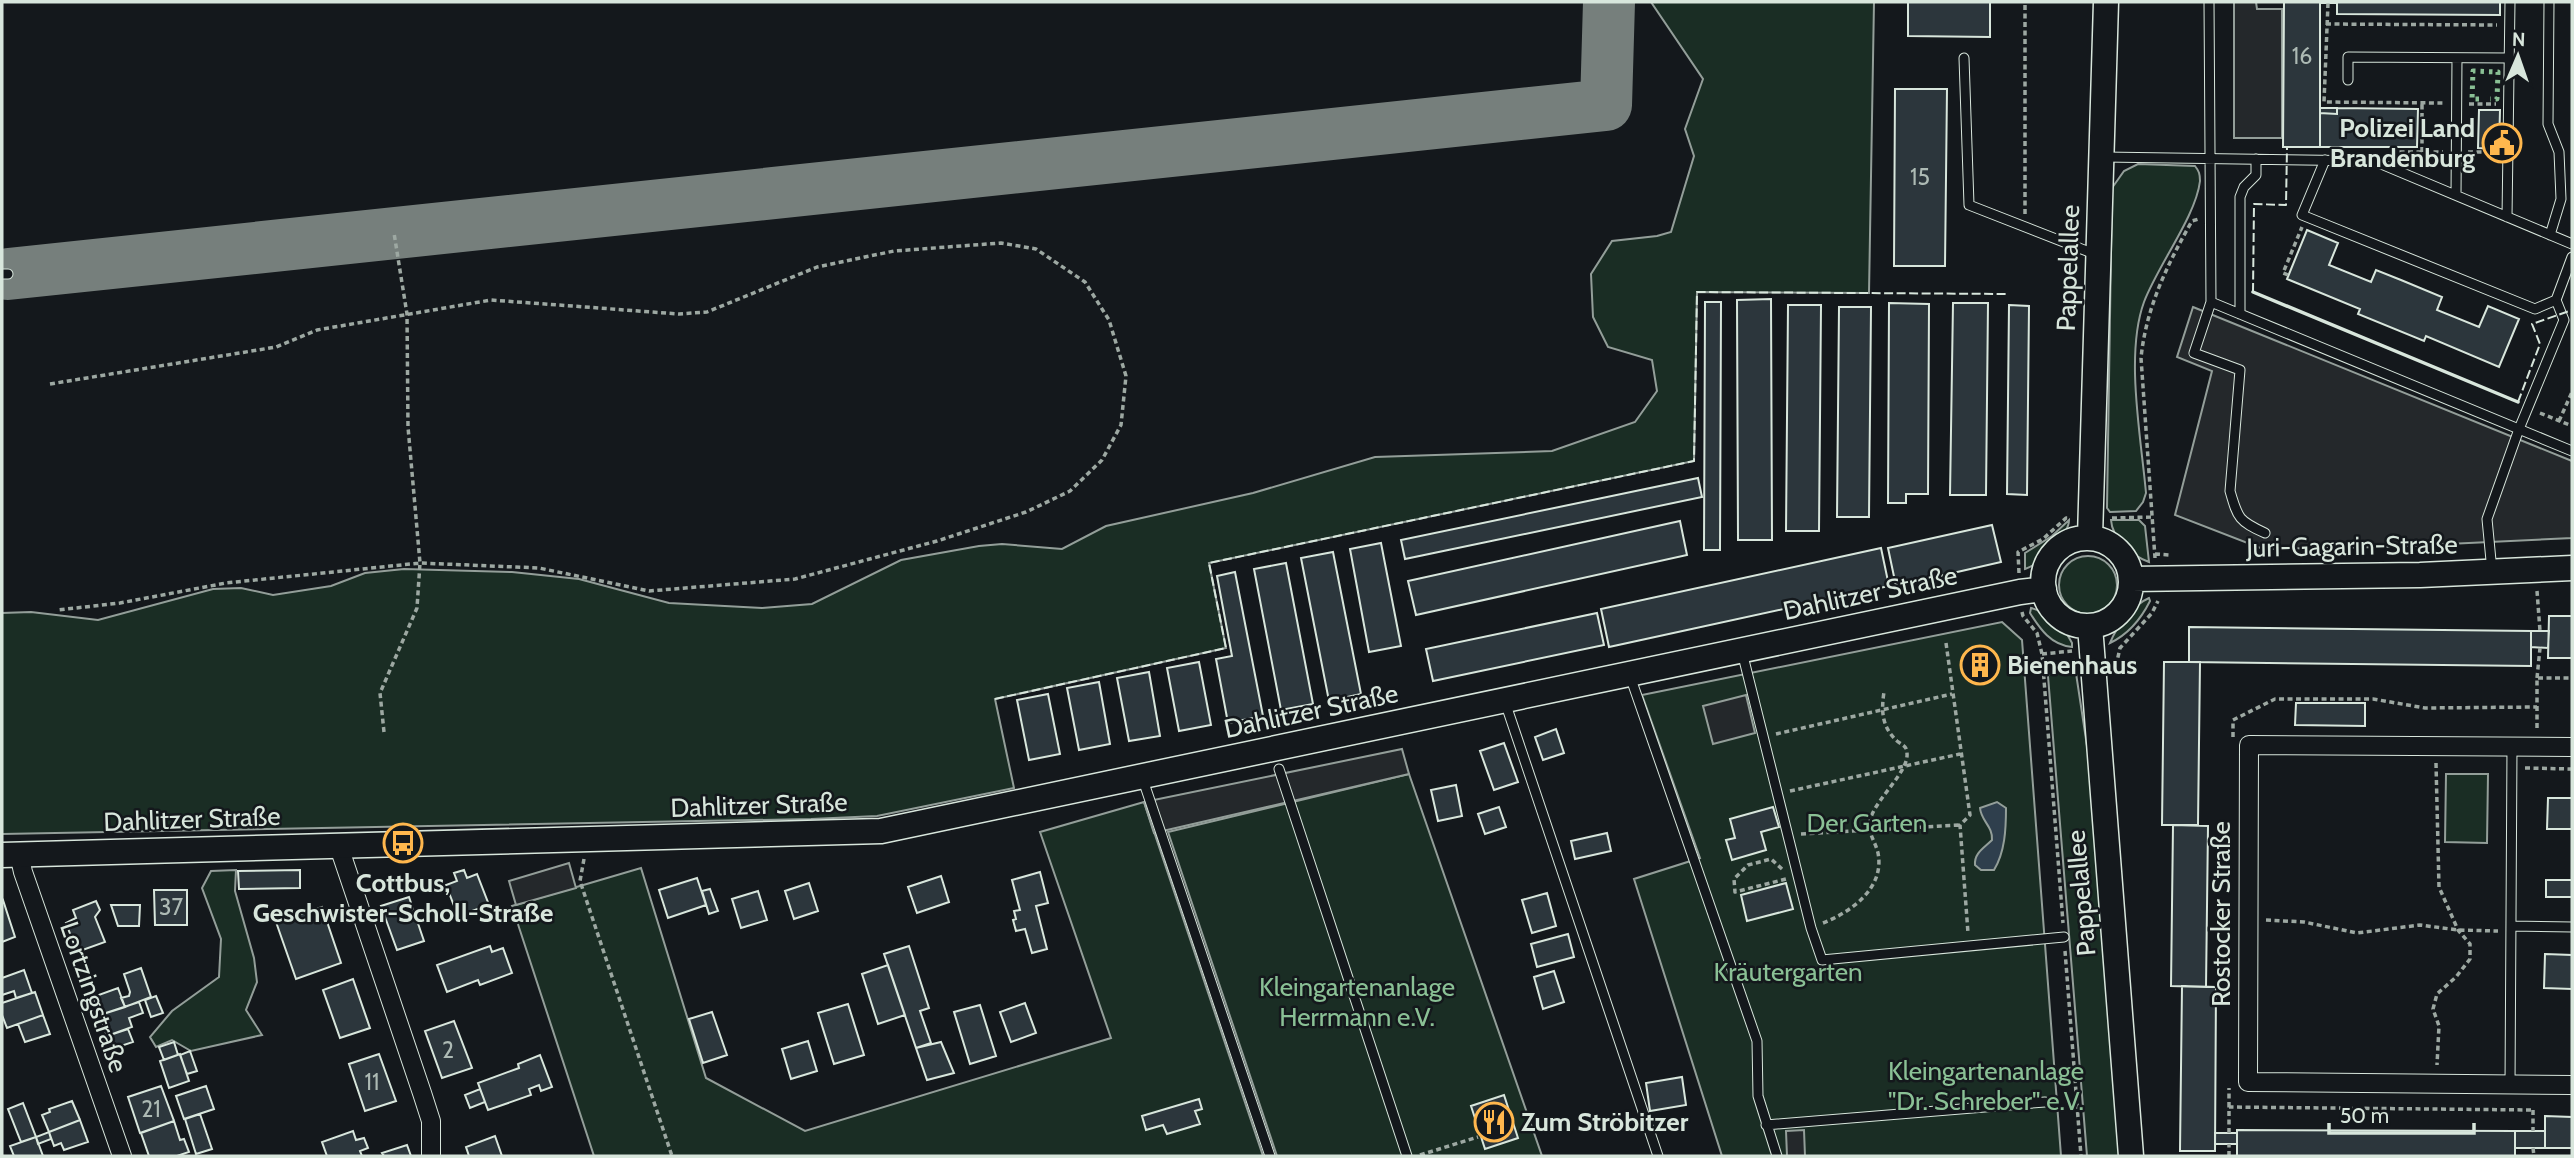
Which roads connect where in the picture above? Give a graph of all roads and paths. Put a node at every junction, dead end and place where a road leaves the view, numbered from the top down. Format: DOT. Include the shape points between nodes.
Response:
graph roads {
  1 [pos="2025,2"];
  2 [pos="2106,2"];
  3 [pos="2209,2"];
  4 [pos="2510,2"];
  5 [pos="2549,2"];
  6 [pos="2328,3"];
  7 [pos="2325,24"];
  8 [pos="2509,25"];
  9 [pos="1964,58"];
  10 [pos="2457,58"];
  11 [pos="2509,58"];
  12 [pos="2348,80"];
  13 [pos="2329,102"];
  14 [pos="2422,103"];
  15 [pos="2456,104"];
  16 [pos="2509,104"];
  17 [pos="2329,108"];
  18 [pos="2422,152"];
  19 [pos="2456,152"];
  20 [pos="2508,152"];
  21 [pos="2103,157"];
  22 [pos="2208,158"];
  23 [pos="2256,159"];
  24 [pos="2325,160"];
  25 [pos="2374,160"];
  26 [pos="2456,195"];
  27 [pos="2302,215"];
  28 [pos="2507,216"];
  29 [pos="2209,217"];
  30 [pos="2025,227"];
  31 [pos="394,233"];
  32 [pos="2550,235"];
  33 [pos="2572,244"];
  34 [pos="2098,256"];
  35 [pos="2572,257"];
  36 [pos="2288,275"];
  37 [pos="2556,300"];
  38 [pos="2211,302"];
  39 [pos="407,314"];
  40 [pos="2240,314"];
  41 [pos="50,384"];
  42 [pos="2572,392"];
  43 [pos="2528,408"];
  44 [pos="2559,421"];
  45 [pos="2572,426"];
  46 [pos="2519,429"];
  47 [pos="2572,452"];
  48 [pos="2152,517"];
  49 [pos="2266,533"];
  50 [pos="2090,537"];
  51 [pos="420,563"];
  52 [pos="2572,568"];
  53 [pos="2492,573"];
  54 [pos="2132,579"];
  55 [pos="2044,589"];
  56 [pos="2537,590"];
  57 [pos="58,610"];
  58 [pos="2023,616"];
  59 [pos="2090,626"];
  60 [pos="2540,631"];
  61 [pos="1946,643"];
  62 [pos="2540,648"];
  63 [pos="1741,650"];
  64 [pos="1630,674"];
  65 [pos="2537,678"];
  66 [pos="2572,678"];
  67 [pos="1884,692"];
  68 [pos="1953,694"];
  69 [pos="1504,701"];
  70 [pos="2537,707"];
  71 [pos="1882,710"];
  72 [pos="2233,720"];
  73 [pos="384,732"];
  74 [pos="1763,737"];
  75 [pos="2436,747"];
  76 [pos="2512,747"];
  77 [pos="2537,747"];
  78 [pos="2572,747"];
  79 [pos="1961,754"];
  80 [pos="1906,765"];
  81 [pos="2512,768"];
  82 [pos="1279,769"];
  83 [pos="2572,769"];
  84 [pos="1142,777"];
  85 [pos="1778,794"];
  86 [pos="1960,825"];
  87 [pos="1869,831"];
  88 [pos="1788,835"];
  89 [pos="587,839"];
  90 [pos="338,844"];
  91 [pos="10,854"];
  92 [pos="1791,878"];
  93 [pos="2247,919"];
  94 [pos="2572,927"];
  95 [pos="1811,928"];
  96 [pos="2511,929"];
  97 [pos="2458,930"];
  98 [pos="2064,937"];
  99 [pos="1969,946"];
  100 [pos="2435,1084"];
  101 [pos="2510,1085"];
  102 [pos="2572,1085"];
  103 [pos="2045,1102"];
  104 [pos="2533,1102"];
  105 [pos="2533,1110"];
  106 [pos="1766,1125"];
  107 [pos="2533,1131"];
  108 [pos="2229,1133"];
  109 [pos="1478,1137"];
  110 [pos="2229,1144"];
  111 [pos="2533,1148"];
  112 [pos="122,1156"];
  113 [pos="431,1156"];
  114 [pos="672,1156"];
  115 [pos="1270,1156"];
  116 [pos="1407,1156"];
  117 [pos="1416,1156"];
  118 [pos="1658,1156"];
  119 [pos="1777,1156"];
  120 [pos="2081,1156"];
  121 [pos="2131,1156"];
  122 [pos="2229,1156"];
  123 [pos="2534,1156"];
  1 -- 30 [label="path"];
  2 -- 21 [label="street, Pappelallee"];
  3 -- 22 [label="lane"];
  4 -- 8 [label="lane"];
  5 -- 32 [label="lane" via="2548,124 2559,152 2561,199"];
  6 -- 7 [label="path"];
  7 -- 8 [label="path"];
  7 -- 13 [label="path" via="2322,97"];
  8 -- 11 [label="lane"];
  9 -- 30 [label="lane" via="1969,205"];
  10 -- 11 [label="lane"];
  10 -- 12 [label="lane" via="2348,57"];
  10 -- 15 [label="lane"];
  11 -- 16 [label="lane"];
  13 -- 14 [label="path"];
  13 -- 17 [label="path"];
  14 -- 15 [label="path"];
  14 -- 18 [label="path"];
  15 -- 16 [label="path"];
  15 -- 19 [label="lane"];
  16 -- 20 [label="lane"];
  18 -- 19 [label="path"];
  18 -- 25 [label="path" via="2384,152"];
  19 -- 20 [label="path"];
  19 -- 26 [label="lane"];
  20 -- 28 [label="lane"];
  21 -- 22 [label="lane"];
  21 -- 34 [label="street, Pappelallee"];
  22 -- 23 [label="lane"];
  22 -- 29 [label="lane"];
  23 -- 24 [label="lane"];
  23 -- 40 [label="lane" via="2256,175 2241,197"];
  24 -- 25 [label="lane"];
  24 -- 27 [label="lane"];
  25 -- 26 [label="lane"];
  26 -- 28 [label="lane"];
  27 -- 36 [label="path" via="2302,228 2283,273"];
  27 -- 37 [label="lane" via="2535,309"];
  28 -- 32 [label="lane"];
  29 -- 38 [label="lane"];
  29 -- 48 [label="path" via="2192,221 2147,316 2141,358"];
  30 -- 34 [label="lane"];
  31 -- 39 [label="path"];
  32 -- 33 [label="lane"];
  34 -- 50 [label="street, Pappelallee"];
  35 -- 37 [label="lane"];
  37 -- 43 [label="lane" via="2564,320"];
  38 -- 40 [label="lane"];
  38 -- 49 [label="lane" via="2194,353 2241,370 2230,491 2244,523"];
  39 -- 41 [label="path" via="317,330 276,347"];
  39 -- 51 [label="path" via="408,427"];
  39 -- 51 [label="path" via="491,300 679,314 707,312 817,267 894,251 1002,243 1036,249 1085,282 1109,320 1126,376 1121,425 1102,460 1070,491 1026,512 950,537 795,579 649,591 539,568"];
  40 -- 46 [label="lane"];
  42 -- 44 [label="path"];
  43 -- 44 [label="path"];
  43 -- 46 [label="lane"];
  44 -- 45 [label="path"];
  46 -- 47 [label="lane"];
  46 -- 53 [label="lane" via="2487,519"];
  50 -- 54 [label="street" via="2120,551"];
  50 -- 55 [label="street" via="2067,542 2056,550 2043,576"];
  51 -- 57 [label="path" via="226,583"];
  51 -- 73 [label="path" via="417,608 380,693"];
  52 -- 53 [label="street, Juri-Gagarin-Straße"];
  53 -- 54 [label="street, Juri-Gagarin-Straße"];
  54 -- 59 [label="street" via="2122,610"];
  55 -- 59 [label="street" via="2056,613"];
  55 -- 63 [label="street, Dahlitzer Straße"];
  56 -- 60 [label="path"];
  58 -- 98 [label="path" via="2037,632 2042,653"];
  59 -- 121 [label="street, Pappelallee"];
  61 -- 68 [label="path"];
  62 -- 65 [label="path"];
  63 -- 64 [label="street, Dahlitzer Straße"];
  63 -- 74 [label="lane"];
  64 -- 69 [label="street, Dahlitzer Straße"];
  64 -- 106 [label="lane" via="1756,1041 1758,1097"];
  65 -- 66 [label="path"];
  65 -- 70 [label="path"];
  67 -- 71 [label="path"];
  68 -- 71 [label="path"];
  68 -- 79 [label="path"];
  69 -- 84 [label="street, Dahlitzer Straße"];
  69 -- 118 [label="lane"];
  70 -- 72 [label="path" via="2425,708 2373,699 2275,699"];
  70 -- 77 [label="path"];
  71 -- 74 [label="path"];
  71 -- 80 [label="path" via="1890,733 1906,748"];
  74 -- 85 [label="lane"];
  75 -- 76 [label="street, Rostocker Straße"];
  75 -- 93 [label="street, Rostocker Straße" via="2249,745"];
  75 -- 97 [label="path" via="2439,887"];
  76 -- 77 [label="street, Rostocker Straße"];
  76 -- 81 [label="lane"];
  77 -- 78 [label="street, Rostocker Straße"];
  79 -- 80 [label="path"];
  79 -- 86 [label="path" via="1969,816"];
  80 -- 85 [label="path"];
  80 -- 87 [label="path" via="1884,792"];
  81 -- 83 [label="path"];
  81 -- 96 [label="lane"];
  82 -- 116 [label="lane"];
  84 -- 89 [label="street, Dahlitzer Straße" via="881,831"];
  84 -- 115 [label="lane"];
  85 -- 88 [label="lane"];
  86 -- 87 [label="path"];
  86 -- 99 [label="path"];
  87 -- 88 [label="path"];
  87 -- 95 [label="path" via="1878,853 1869,893 1842,916"];
  88 -- 95 [label="lane"];
  89 -- 90 [label="street, Dahlitzer Straße"];
  89 -- 114 [label="path" via="580,881"];
  90 -- 91 [label="street, Dahlitzer Straße"];
  90 -- 113 [label="street" via="431,1121"];
  91 -- 112 [label="street, Lortzingstraße" via="23,872"];
  92 -- 92 [label="path" via="1735,892 1734,879 1748,865 1771,859"];
  93 -- 97 [label="path" via="2304,922 2357,933 2420,925"];
  93 -- 100 [label="street, Rostocker Straße" via="2248,1082"];
  94 -- 96 [label="lane"];
  95 -- 99 [label="lane" via="1822,960"];
  96 -- 97 [label="path"];
  96 -- 101 [label="lane"];
  97 -- 100 [label="path" via="2470,944 2470,959 2437,994 2433,1009 2440,1026 2440,1044"];
  98 -- 99 [label="lane"];
  98 -- 120 [label="path"];
  100 -- 101 [label="street, Rostocker Straße"];
  101 -- 102 [label="street, Rostocker Straße"];
  103 -- 106 [label="lane"];
  104 -- 105 [label="path"];
  105 -- 107 [label="path"];
  105 -- 108 [label="path" via="2229,1107"];
  106 -- 119 [label="lane"];
  109 -- 117 [label="path"];
  110 -- 122 [label="path"];
  111 -- 123 [label="path"];
}
